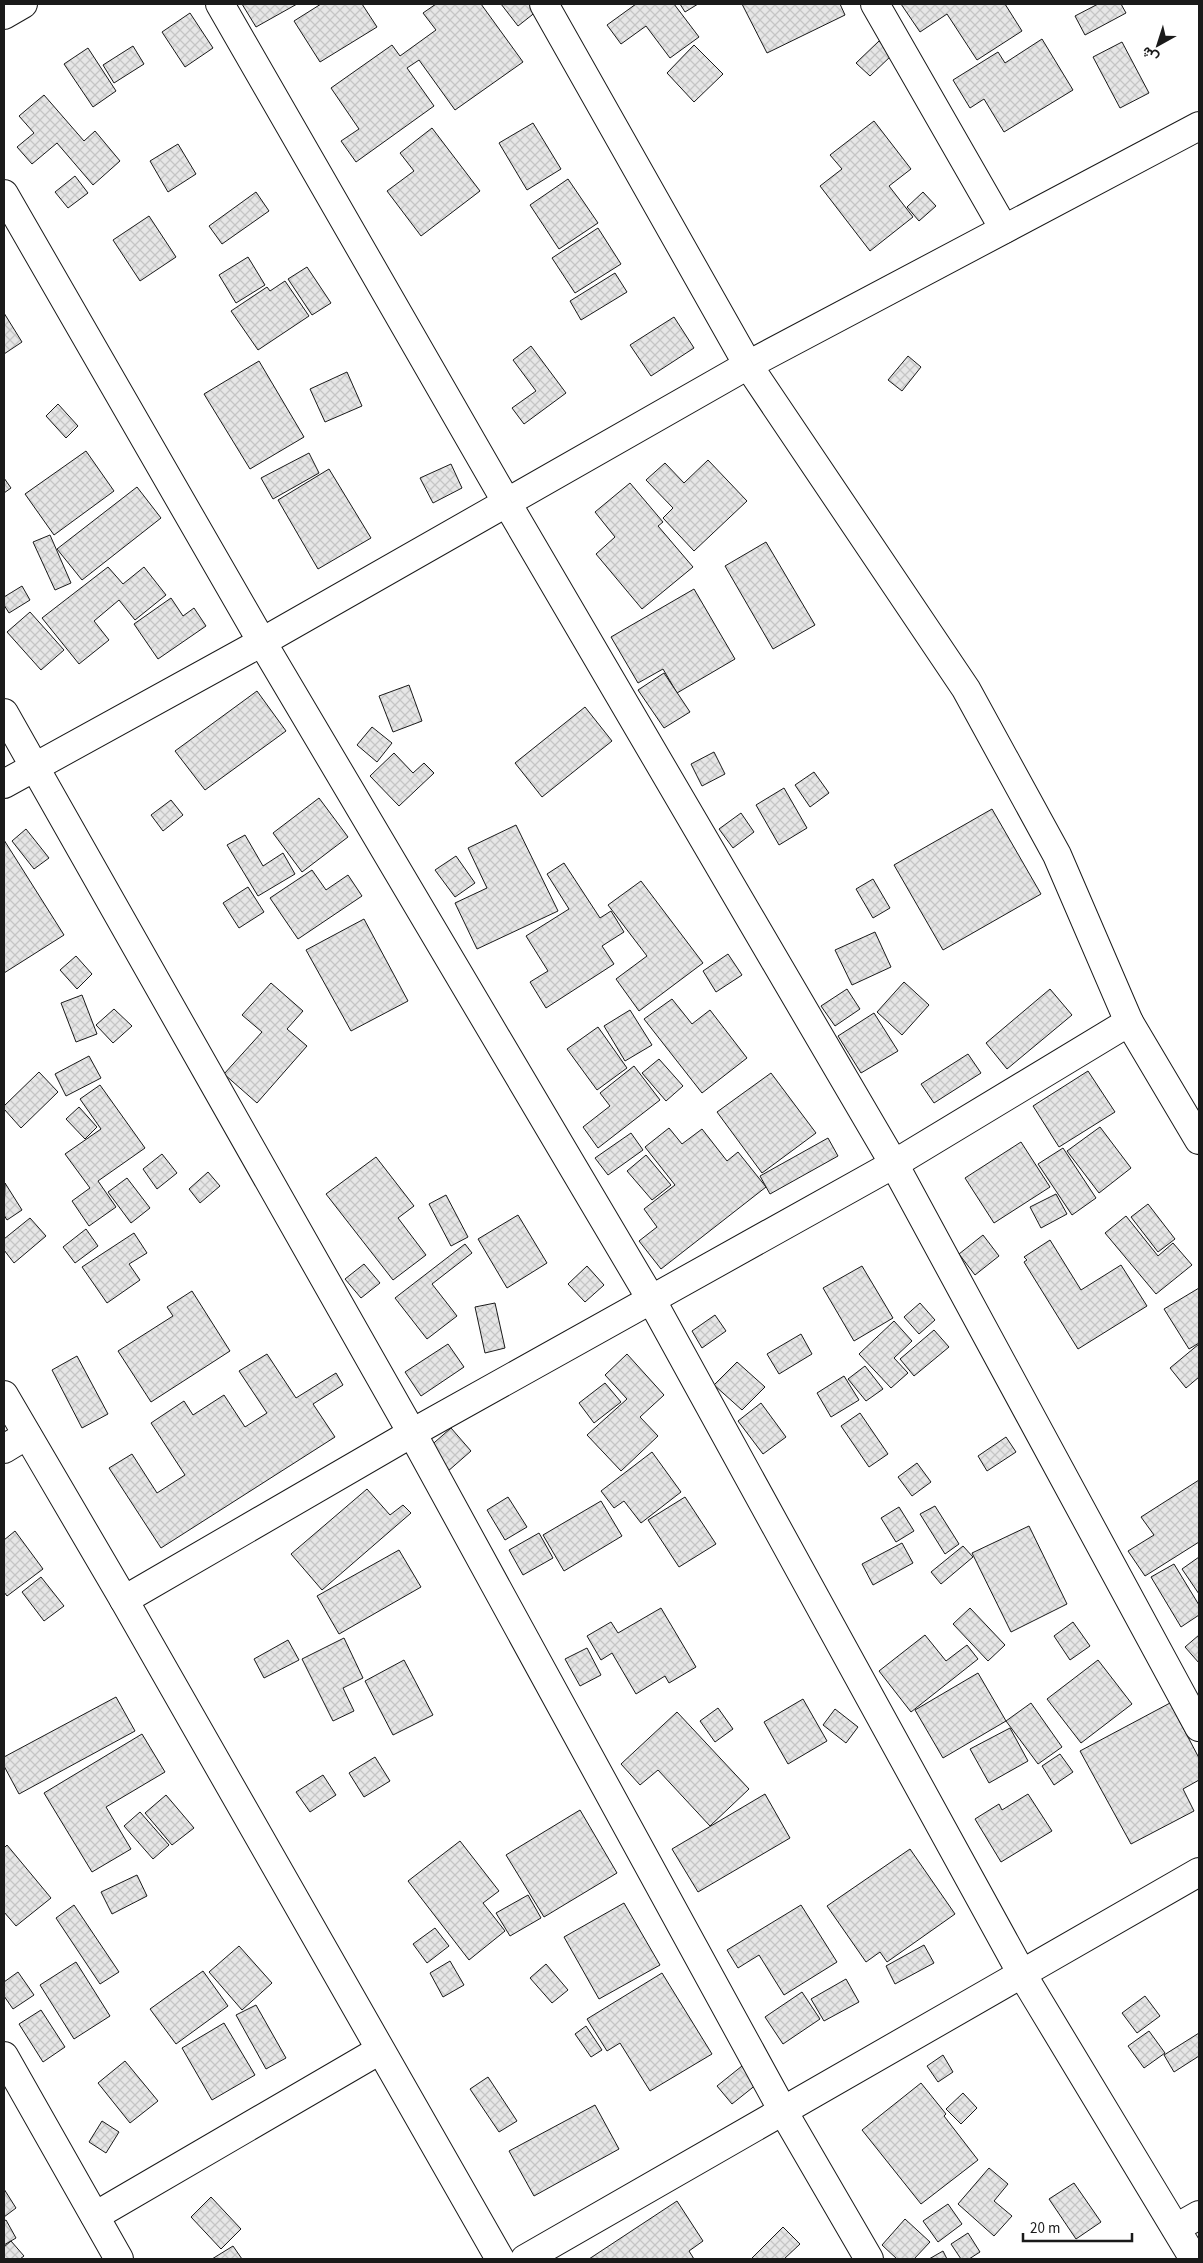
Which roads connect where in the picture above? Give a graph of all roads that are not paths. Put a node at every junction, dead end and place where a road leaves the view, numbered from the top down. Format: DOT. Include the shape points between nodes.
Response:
graph roads {
  1 [pos="23,4"];
  2 [pos="220,4"];
  3 [pos="544,4"];
  4 [pos="875,4"];
  5 [pos="4,15"];
  6 [pos="1199,126"];
  7 [pos="4,194"];
  8 [pos="1004,229"];
  9 [pos="748,365"];
  10 [pos="507,503"];
  11 [pos="262,642"];
  12 [pos="4,713"];
  13 [pos="35,765"];
  14 [pos="4,784"];
  15 [pos="1130,1022"];
  16 [pos="1197,1130"];
  17 [pos="894,1164"];
  18 [pos="651,1299"];
  19 [pos="4,1395"];
  20 [pos="412,1433"];
  21 [pos="15,1442"];
  22 [pos="124,1600"];
  23 [pos="1199,1727"];
  24 [pos="1199,1872"];
  25 [pos="1022,1974"];
  26 [pos="380,2050"];
  27 [pos="4,2056"];
  28 [pos="782,2110"];
  29 [pos="95,2216"];
  30 [pos="1188,2222"];
  31 [pos="119,2259"];
  32 [pos="500,2259"];
  33 [pos="525,2259"];
  34 [pos="869,2259"];
  35 [pos="1194,2259"];
  1 -- 5 [label="street"];
  2 -- 10 [label="street"];
  3 -- 9 [label="street"];
  4 -- 8 [label="street"];
  6 -- 8 [label="street"];
  7 -- 11 [label="street"];
  8 -- 9 [label="street"];
  9 -- 10 [label="street"];
  9 -- 15 [label="street" via="966,689 1057,855"];
  10 -- 11 [label="street"];
  10 -- 17 [label="street"];
  11 -- 13 [label="street"];
  11 -- 18 [label="street"];
  12 -- 13 [label="street"];
  13 -- 14 [label="street"];
  13 -- 20 [label="street"];
  15 -- 16 [label="street"];
  15 -- 17 [label="street"];
  17 -- 18 [label="street"];
  17 -- 23 [label="street"];
  18 -- 20 [label="street"];
  18 -- 25 [label="street"];
  19 -- 21 [label="street"];
  20 -- 22 [label="street"];
  20 -- 28 [label="street"];
  21 -- 22 [label="street"];
  22 -- 26 [label="street"];
  24 -- 25 [label="street"];
  25 -- 28 [label="street"];
  25 -- 30 [label="street"];
  26 -- 29 [label="street"];
  26 -- 32 [label="street"];
  27 -- 29 [label="street"];
  28 -- 33 [label="street"];
  28 -- 34 [label="street"];
  29 -- 31 [label="street"];
  30 -- 35 [label="street"];
}
